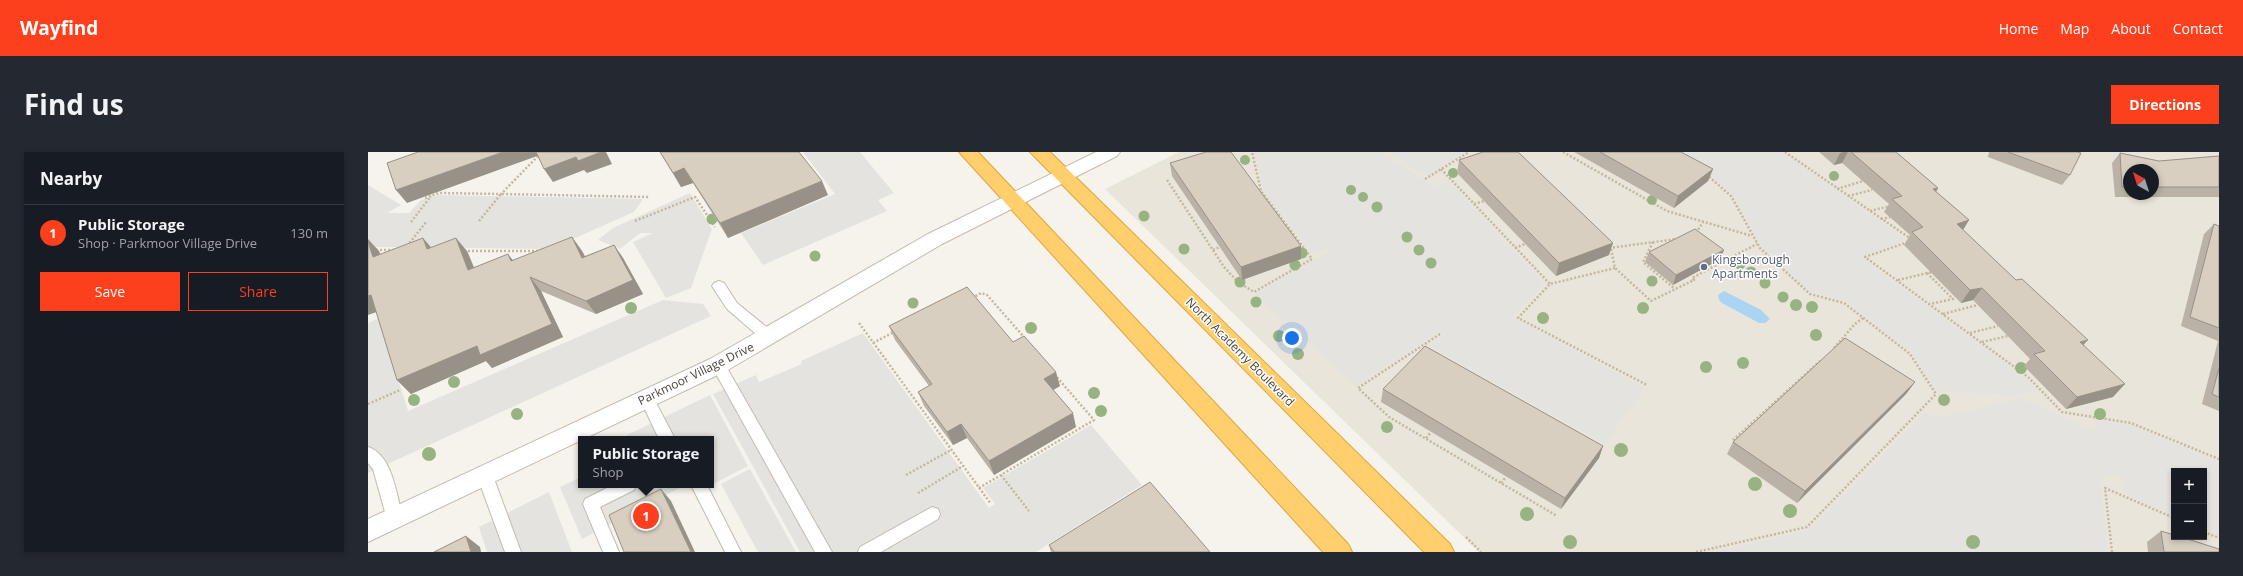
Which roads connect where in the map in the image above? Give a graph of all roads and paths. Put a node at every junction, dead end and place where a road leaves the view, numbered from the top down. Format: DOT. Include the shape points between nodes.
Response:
graph roads {
  1 [pos="968,152"];
  2 [pos="1039,152"];
  3 [pos="1111,152"];
  4 [pos="1252,152"];
  5 [pos="1469,152"];
  6 [pos="1563,152"];
  7 [pos="1785,152"];
  8 [pos="1576,153"];
  9 [pos="540,155"];
  10 [pos="1571,156"];
  11 [pos="1441,169"];
  12 [pos="1703,172"];
  13 [pos="1064,176"];
  14 [pos="1426,179"];
  15 [pos="1167,180"];
  16 [pos="1863,181"];
  17 [pos="1258,182"];
  18 [pos="1252,184"];
  19 [pos="1633,185"];
  20 [pos="1628,189"];
  21 [pos="1837,189"];
  22 [pos="1872,190"];
  23 [pos="501,194"];
  24 [pos="432,196"];
  25 [pos="1848,196"];
  26 [pos="649,197"];
  27 [pos="425,198"];
  28 [pos="1015,201"];
  29 [pos="1484,201"];
  30 [pos="1191,204"];
  31 [pos="1474,204"];
  32 [pos="1184,206"];
  33 [pos="1890,206"];
  34 [pos="1870,211"];
  35 [pos="1890,216"];
  36 [pos="1882,219"];
  37 [pos="427,221"];
  38 [pos="479,221"];
  39 [pos="635,221"];
  40 [pos="411,222"];
  41 [pos="1703,222"];
  42 [pos="1286,224"];
  43 [pos="1282,226"];
  44 [pos="715,227"];
  45 [pos="1753,236"];
  46 [pos="1692,238"];
  47 [pos="1678,239"];
  48 [pos="1653,241"];
  49 [pos="1525,244"];
  50 [pos="1605,244"];
  51 [pos="1757,244"];
  52 [pos="1220,247"];
  53 [pos="1515,248"];
  54 [pos="1611,249"];
  55 [pos="374,250"];
  56 [pos="1213,250"];
  57 [pos="397,251"];
  58 [pos="402,251"];
  59 [pos="463,251"];
  60 [pos="541,251"];
  61 [pos="1713,252"];
  62 [pos="1724,262"];
  63 [pos="1615,268"];
  64 [pos="1932,272"];
  65 [pos="1928,273"];
  66 [pos="1897,280"];
  67 [pos="1550,284"];
  68 [pos="719,286"];
  69 [pos="1675,289"];
  70 [pos="966,301"];
  71 [pos="1930,304"];
  72 [pos="1978,305"];
  73 [pos="1943,314"];
  74 [pos="1863,318"];
  75 [pos="859,323"];
  76 [pos="1998,326"];
  77 [pos="900,330"];
  78 [pos="1969,333"];
  79 [pos="1440,334"];
  80 [pos="2008,336"];
  81 [pos="769,337"];
  82 [pos="1024,338"];
  83 [pos="873,342"];
  84 [pos="1981,342"];
  85 [pos="1423,346"];
  86 [pos="1429,349"];
  87 [pos="1829,353"];
  88 [pos="1824,358"];
  89 [pos="718,365"];
  90 [pos="1054,373"];
  91 [pos="1647,385"];
  92 [pos="400,390"];
  93 [pos="647,399"];
  94 [pos="368,404"];
  95 [pos="1432,432"];
  96 [pos="666,436"];
  97 [pos="1426,438"];
  98 [pos="1733,440"];
  99 [pos="952,450"];
  100 [pos="368,453"];
  101 [pos="2219,459"];
  102 [pos="963,466"];
  103 [pos="906,475"];
  104 [pos="1001,475"];
  105 [pos="485,476"];
  106 [pos="1506,477"];
  107 [pos="1501,484"];
  108 [pos="622,488"];
  109 [pos="701,488"];
  110 [pos="979,488"];
  111 [pos="918,493"];
  112 [pos="991,504"];
  113 [pos="1029,511"];
  114 [pos="932,514"];
  115 [pos="1557,516"];
  116 [pos="2171,517"];
  117 [pos="395,519"];
  118 [pos="368,532"];
  119 [pos="2207,533"];
  120 [pos="2219,538"];
  121 [pos="512,552"];
  122 [pos="611,552"];
  123 [pos="733,552"];
  124 [pos="824,552"];
  125 [pos="866,552"];
  126 [pos="1339,552"];
  127 [pos="1441,552"];
  128 [pos="1696,552"];
  129 [pos="2112,552"];
  1 -- 28 [label="highway"];
  2 -- 13 [label="highway, North Academy Boulevard"];
  3 -- 13 [label="street, Parkmoor Village Drive"];
  4 -- 17 [label="path"];
  5 -- 11 [label="path"];
  6 -- 10 [label="path"];
  7 -- 21 [label="path"];
  8 -- 10 [label="path"];
  9 -- 23 [label="path"];
  10 -- 20 [label="path"];
  11 -- 14 [label="path"];
  11 -- 31 [label="path"];
  12 -- 45 [label="path" via="1731,196"];
  13 -- 28 [label="street, Parkmoor Village Drive"];
  13 -- 127 [label="highway, North Academy Boulevard"];
  15 -- 32 [label="path"];
  16 -- 21 [label="path"];
  17 -- 18 [label="path"];
  17 -- 42 [label="path"];
  19 -- 20 [label="path"];
  20 -- 41 [label="path" via="1667,211"];
  21 -- 25 [label="path"];
  22 -- 25 [label="path"];
  23 -- 24 [label="path" via="439,193"];
  23 -- 26 [label="path"];
  23 -- 38 [label="path"];
  24 -- 27 [label="path"];
  24 -- 40 [label="path"];
  25 -- 34 [label="path"];
  28 -- 81 [label="street, Parkmoor Village Drive" via="895,260"];
  28 -- 126 [label="highway"];
  29 -- 31 [label="path"];
  30 -- 32 [label="path"];
  31 -- 53 [label="path"];
  32 -- 56 [label="path"];
  33 -- 34 [label="path"];
  34 -- 36 [label="path"];
  35 -- 36 [label="path"];
  36 -- 66 [label="path" via="1913,241 1865,257"];
  37 -- 58 [label="path"];
  39 -- 44 [label="path" via="695,197"];
  41 -- 45 [label="path"];
  41 -- 46 [label="path"];
  42 -- 43 [label="path"];
  42 -- 56 [label="path" via="1312,259 1254,292 1232,278"];
  45 -- 51 [label="path"];
  47 -- 48 [label="path"];
  48 -- 54 [label="path"];
  48 -- 69 [label="path" via="1643,262"];
  49 -- 53 [label="path"];
  50 -- 54 [label="path"];
  51 -- 62 [label="path"];
  51 -- 74 [label="path" via="1810,294 1844,303"];
  52 -- 56 [label="path"];
  53 -- 67 [label="path"];
  54 -- 63 [label="path"];
  55 -- 57 [label="path"];
  59 -- 60 [label="path"];
  61 -- 62 [label="path"];
  62 -- 69 [label="path"];
  63 -- 67 [label="path"];
  63 -- 69 [label="path" via="1651,301"];
  64 -- 65 [label="path"];
  65 -- 66 [label="path"];
  65 -- 71 [label="path" via="1953,299"];
  66 -- 71 [label="path"];
  67 -- 91 [label="path" via="1518,318"];
  68 -- 81 [label="lane" via="732,306"];
  70 -- 82 [label="path" via="981,293 986,295"];
  71 -- 73 [label="path"];
  72 -- 73 [label="path"];
  73 -- 78 [label="path"];
  74 -- 87 [label="path"];
  74 -- 128 [label="path" via="1910,354 1936,394 1807,527"];
  75 -- 83 [label="path"];
  76 -- 78 [label="path"];
  77 -- 83 [label="path"];
  78 -- 84 [label="path"];
  79 -- 85 [label="path"];
  80 -- 84 [label="path"];
  81 -- 89 [label="street, Parkmoor Village Drive"];
  83 -- 99 [label="path"];
  84 -- 101 [label="path" via="2028,377 2062,412 2131,422"];
  85 -- 86 [label="path"];
  85 -- 97 [label="path" via="1358,388 1389,417"];
  88 -- 98 [label="path"];
  89 -- 93 [label="street, Parkmoor Village Drive"];
  89 -- 124 [label="lane"];
  90 -- 104 [label="path" via="1094,420"];
  92 -- 94 [label="path"];
  93 -- 96 [label="lane"];
  93 -- 105 [label="street, Parkmoor Village Drive"];
  95 -- 97 [label="path"];
  97 -- 107 [label="path"];
  99 -- 102 [label="path"];
  99 -- 103 [label="path"];
  100 -- 117 [label="lane" via="380,466"];
  102 -- 110 [label="path"];
  102 -- 111 [label="path"];
  104 -- 110 [label="path"];
  104 -- 113 [label="path"];
  105 -- 117 [label="street, Parkmoor Village Drive"];
  105 -- 121 [label="lane"];
  106 -- 107 [label="path"];
  107 -- 115 [label="path"];
  108 -- 122 [label="lane" via="591,504"];
  109 -- 123 [label="lane"];
  110 -- 112 [label="path"];
  114 -- 125 [label="lane"];
  116 -- 129 [label="path" via="2105,488"];
  117 -- 118 [label="street, Parkmoor Village Drive"];
  119 -- 120 [label="path"];
}
